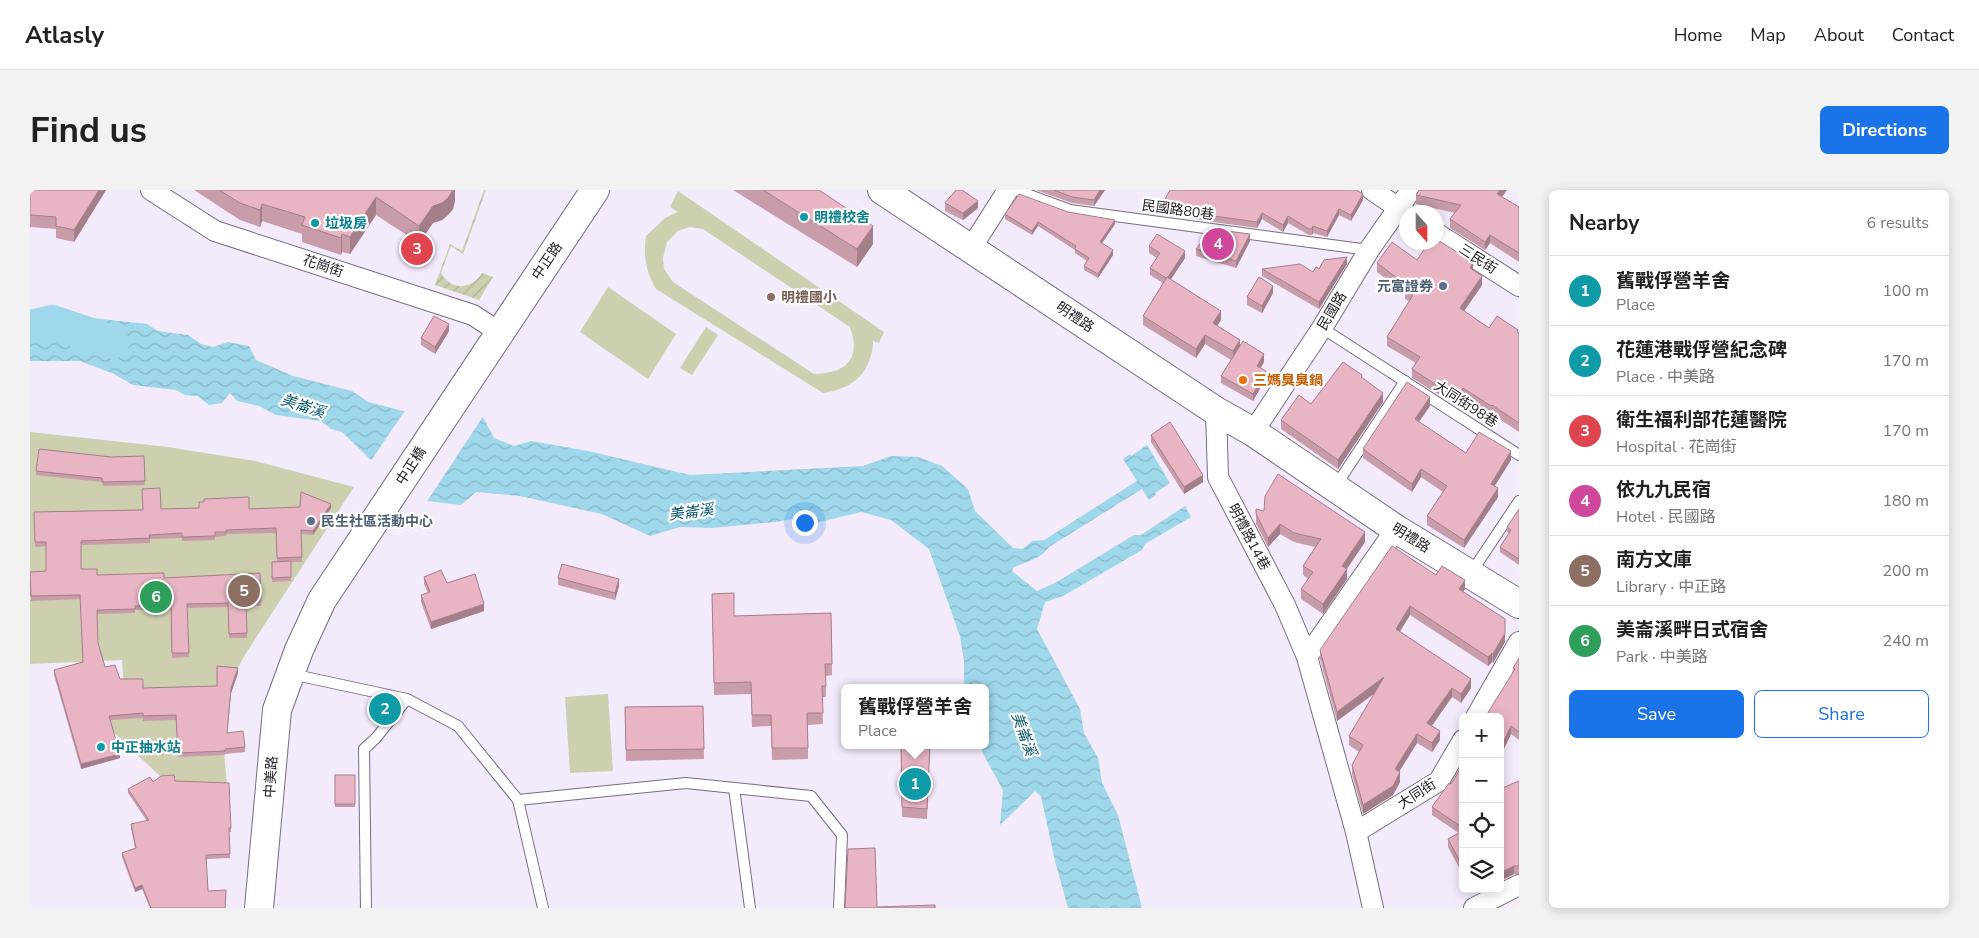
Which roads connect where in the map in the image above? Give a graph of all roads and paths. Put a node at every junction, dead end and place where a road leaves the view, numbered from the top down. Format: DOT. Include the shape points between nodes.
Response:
graph roads {
  1 [pos="151,190"];
  2 [pos="595,190"];
  3 [pos="882,190"];
  4 [pos="1008,190"];
  5 [pos="1016,190"];
  6 [pos="1372,190"];
  7 [pos="1411,190"];
  8 [pos="1405,205"];
  9 [pos="1399,208"];
  10 [pos="1399,216"];
  11 [pos="1444,237"];
  12 [pos="971,248"];
  13 [pos="1369,250"];
  14 [pos="1519,286"];
  15 [pos="1322,328"];
  16 [pos="499,332"];
  17 [pos="1405,381"];
  18 [pos="1216,411"];
  19 [pos="1261,437"];
  20 [pos="1519,455"];
  21 [pos="1335,487"];
  22 [pos="1519,501"];
  23 [pos="1396,529"];
  24 [pos="1470,574"];
  25 [pos="1519,604"];
  26 [pos="1519,642"];
  27 [pos="1307,657"];
  28 [pos="294,662"];
  29 [pos="407,699"];
  30 [pos="1478,713"];
  31 [pos="1459,747"];
  32 [pos="734,788"];
  33 [pos="518,800"];
  34 [pos="1356,832"];
  35 [pos="1519,885"];
  36 [pos="259,908"];
  37 [pos="366,908"];
  38 [pos="543,908"];
  39 [pos="750,908"];
  40 [pos="840,908"];
  41 [pos="1373,908"];
  42 [pos="1474,908"];
  1 -- 16 [label="street, 花崗街" via="215,231 473,314"];
  2 -- 16 [label="main road, 中正路"];
  3 -- 12 [label="main road, 明禮路"];
  4 -- 12 [label="street"];
  5 -- 13 [label="lane, 民國路80巷" via="1070,210"];
  6 -- 9 [label="street"];
  7 -- 8 [label="street, 民國路"];
  10 -- 13 [label="street, 民國路"];
  11 -- 14 [label="street, 三民街"];
  12 -- 18 [label="main road, 明禮路"];
  13 -- 15 [label="street, 民國路"];
  15 -- 17 [label="lane, 大同街98巷"];
  15 -- 19 [label="street, 民國路"];
  16 -- 28 [label="main road, 中正橋" via="322,600"];
  17 -- 20 [label="lane, 大同街98巷"];
  17 -- 21 [label="lane"];
  18 -- 19 [label="main road, 明禮路"];
  18 -- 27 [label="street, 明禮路14巷" via="1218,477 1285,605"];
  19 -- 21 [label="main road, 明禮路"];
  21 -- 23 [label="main road, 明禮路"];
  22 -- 24 [label="lane"];
  23 -- 24 [label="main road, 明禮路"];
  23 -- 27 [label="street"];
  24 -- 25 [label="main road, 明禮路"];
  26 -- 30 [label="street"];
  27 -- 34 [label="street, 明禮路14巷"];
  28 -- 29 [label="lane"];
  28 -- 36 [label="main road, 中美路" via="276,710"];
  29 -- 33 [label="lane" via="458,726"];
  29 -- 37 [label="lane" via="364,749"];
  31 -- 34 [label="street, 大同街" via="1439,781"];
  32 -- 33 [label="lane" via="686,783"];
  32 -- 39 [label="lane"];
  32 -- 40 [label="lane" via="811,796 842,835"];
  33 -- 38 [label="lane"];
  34 -- 41 [label="street, 明禮路14巷"];
  35 -- 42 [label="street"];
}
